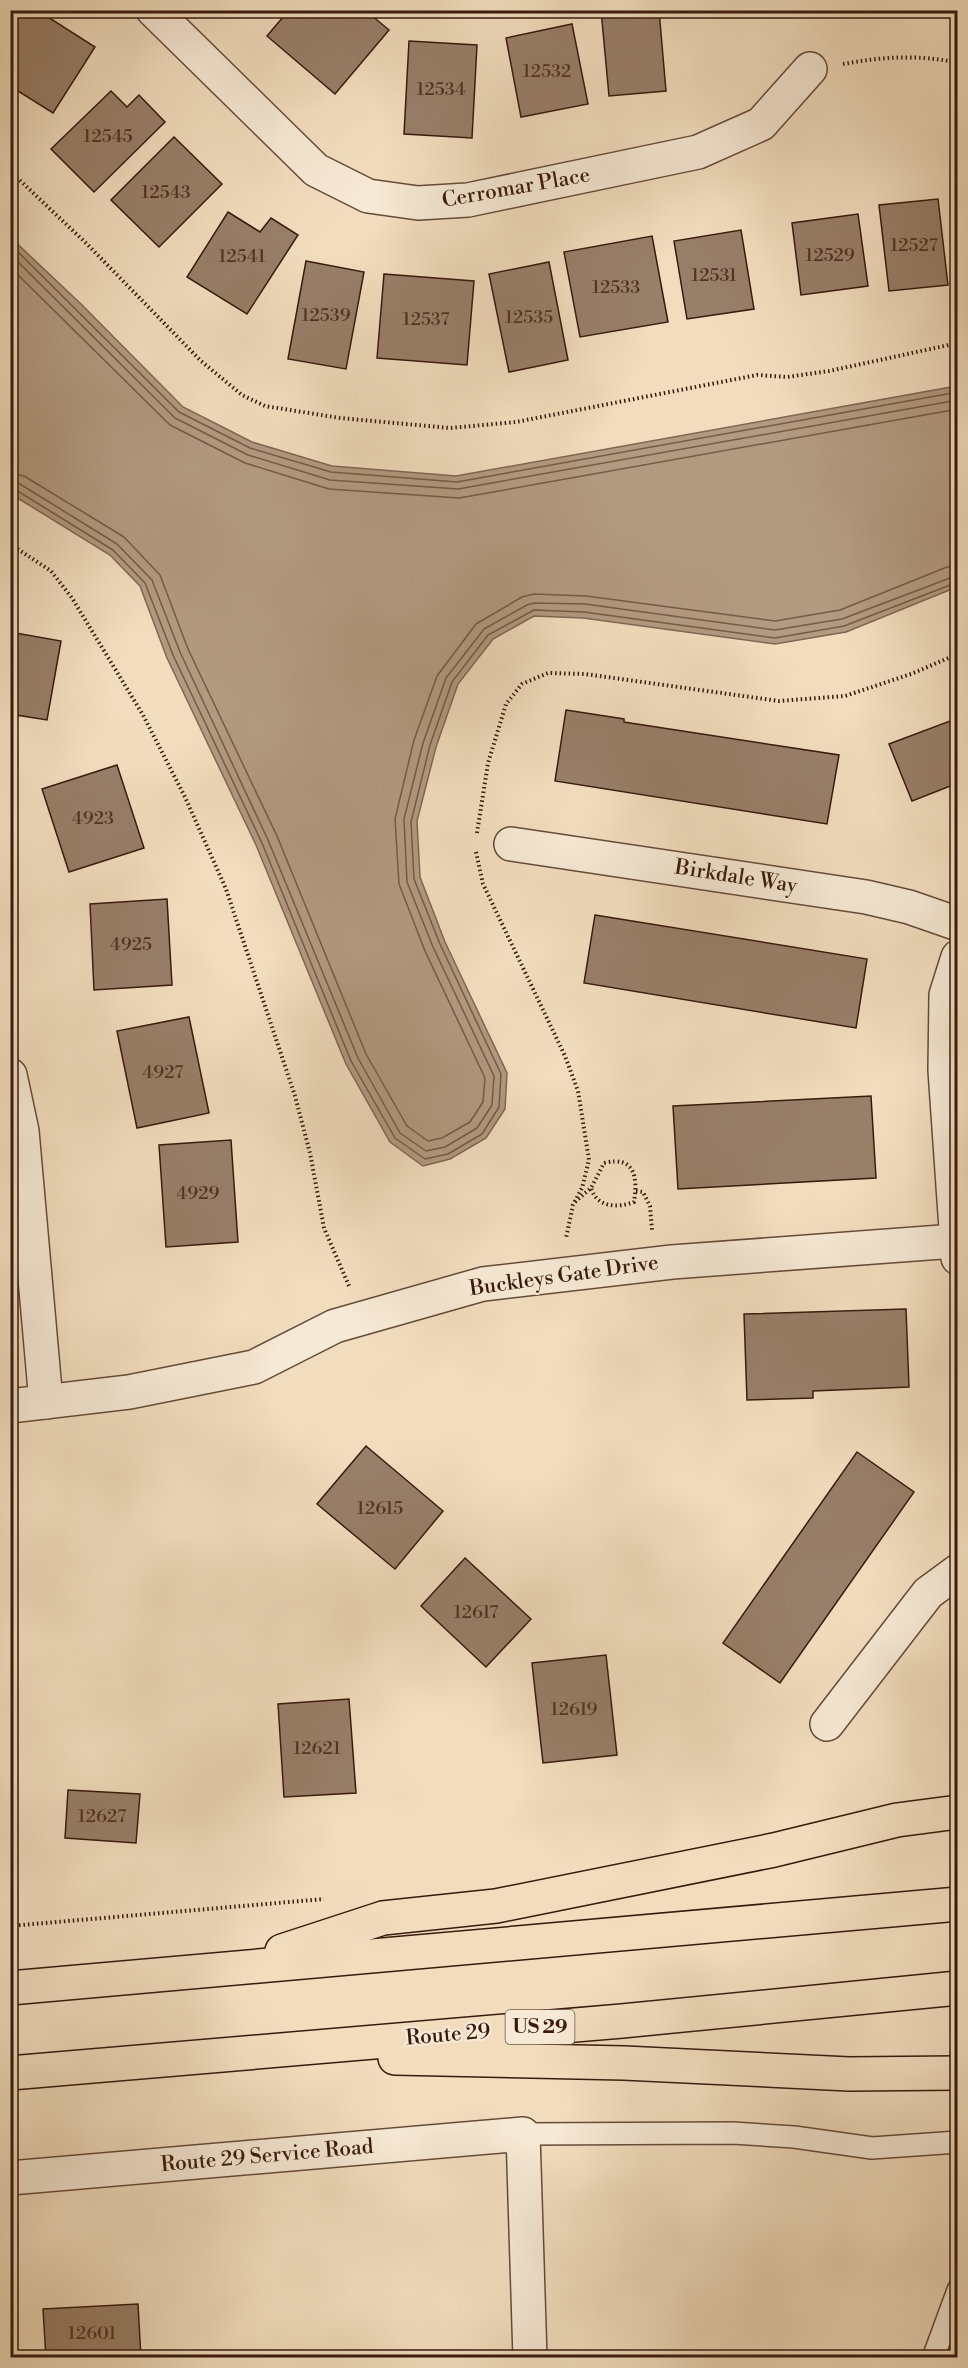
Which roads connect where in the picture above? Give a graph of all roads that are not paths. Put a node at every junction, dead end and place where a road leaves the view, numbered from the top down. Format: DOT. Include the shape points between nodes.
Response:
graph roads {
  1 [pos="153,10"];
  2 [pos="810,69"];
  3 [pos="511,844"];
  4 [pos="957,924"];
  5 [pos="957,957"];
  6 [pos="10,1075"];
  7 [pos="956,1249"];
  8 [pos="46,1402"];
  9 [pos="10,1406"];
  10 [pos="957,1570"];
  11 [pos="827,1724"];
  12 [pos="957,1812"];
  13 [pos="957,1904"];
  14 [pos="226,1970"];
  15 [pos="10,1988"];
  16 [pos="957,1988"];
  17 [pos="213,2055"];
  18 [pos="10,2073"];
  19 [pos="957,2073"];
  20 [pos="523,2134"];
  21 [pos="957,2142"];
  22 [pos="10,2178"];
  23 [pos="957,2290"];
  24 [pos="530,2358"];
  25 [pos="933,2358"];
  1 -- 2 [label="street, Cerromar Place" via="316,170 368,196 418,203 468,200 698,152 761,124"];
  3 -- 4 [label="street, Birkdale Way" via="860,896 909,907"];
  5 -- 7 [label="street" via="946,995 945,1070"];
  6 -- 8 [label="street" via="22,1131"];
  7 -- 8 [label="street, Buckleys Gate Drive" via="672,1262 483,1284 335,1326 254,1367 129,1392"];
  8 -- 9 [label="street, Buckleys Gate Drive"];
  10 -- 11 [label="street" via="928,1593"];
  12 -- 14 [label="main road" via="897,1820 774,1850 496,1906 383,1918"];
  13 -- 14 [label="main road"];
  14 -- 15 [label="main road"];
  16 -- 17 [label="main road, Route 29 / US 29"];
  17 -- 18 [label="main road, Route 29 / US 29"];
  17 -- 19 [label="main road" via="624,2063 849,2074"];
  20 -- 21 [label="lane" via="733,2133 872,2148"];
  20 -- 22 [label="street, Route 29 Service Road"];
  20 -- 24 [label="street"];
  23 -- 25 [label="lane"];
}
